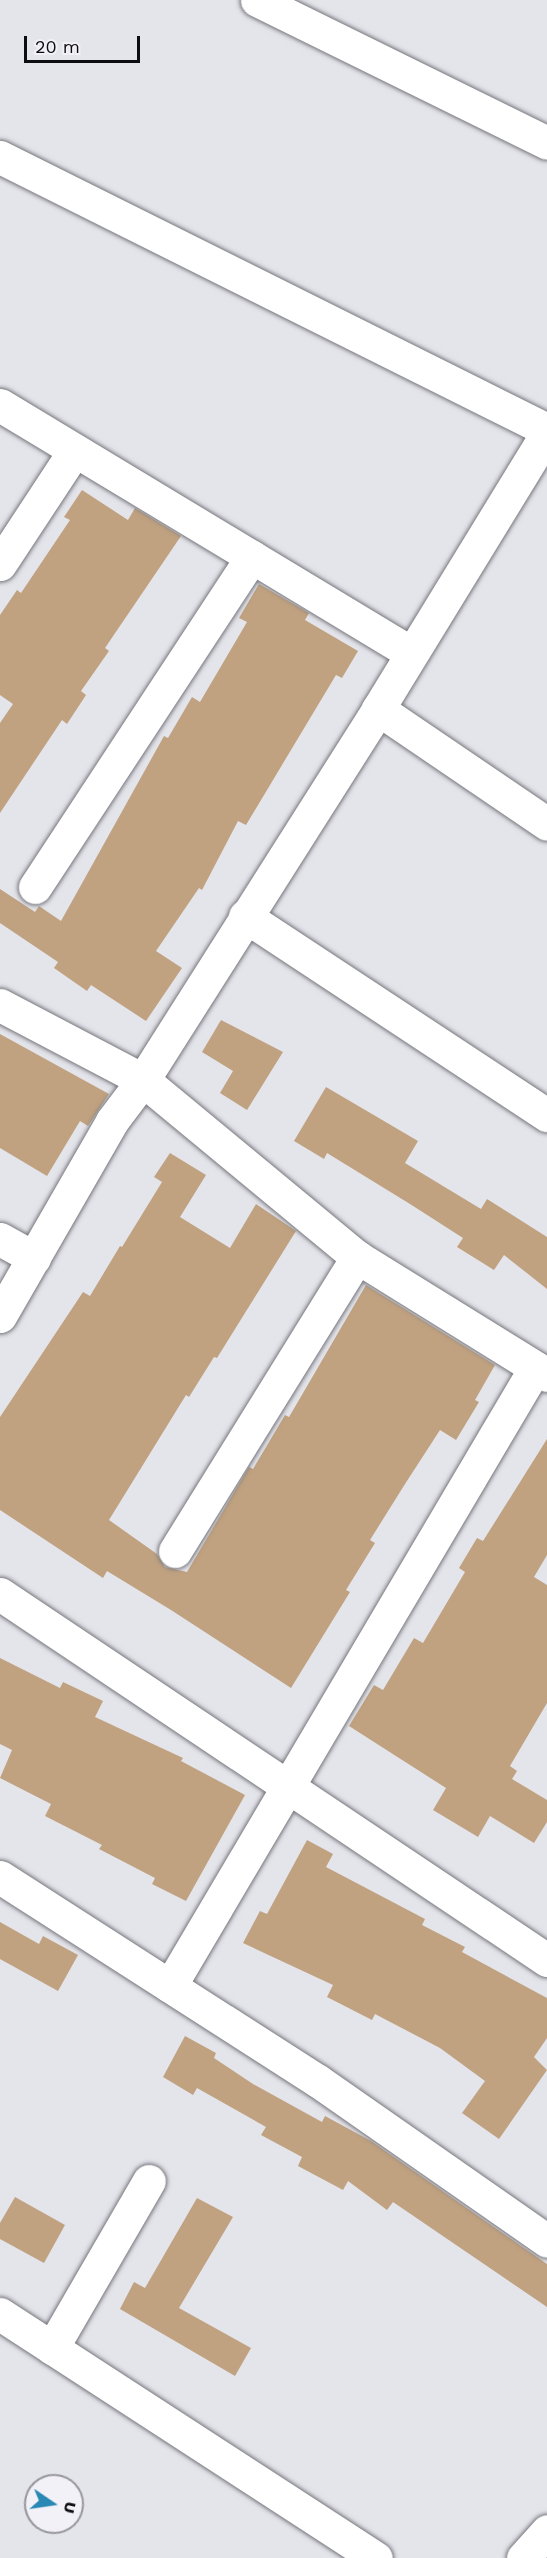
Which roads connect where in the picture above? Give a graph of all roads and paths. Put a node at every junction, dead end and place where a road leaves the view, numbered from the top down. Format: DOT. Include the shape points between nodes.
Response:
graph roads {
  1 [pos="257,0"];
  2 [pos="547,143"];
  3 [pos="0,157"];
  4 [pos="0,405"];
  5 [pos="547,431"];
  6 [pos="75,450"];
  7 [pos="252,557"];
  8 [pos="0,564"];
  9 [pos="409,652"];
  10 [pos="378,709"];
  11 [pos="547,824"];
  12 [pos="35,886"];
  13 [pos="245,916"];
  14 [pos="0,1005"];
  15 [pos="143,1080"];
  16 [pos="547,1115"];
  17 [pos="0,1239"];
  18 [pos="357,1257"];
  19 [pos="34,1258"];
  20 [pos="0,1316"];
  21 [pos="541,1372"];
  22 [pos="176,1551"];
  23 [pos="0,1594"];
  24 [pos="286,1785"];
  25 [pos="0,1877"];
  26 [pos="547,1960"];
  27 [pos="170,1986"];
  28 [pos="149,2181"];
  29 [pos="547,2241"];
  30 [pos="0,2314"];
  31 [pos="52,2348"];
  32 [pos="547,2531"];
  33 [pos="376,2558"];
  34 [pos="523,2558"];
  1 -- 2 [label="street"];
  3 -- 5 [label="street"];
  4 -- 6 [label="street"];
  5 -- 9 [label="street"];
  6 -- 7 [label="street"];
  6 -- 8 [label="street"];
  7 -- 9 [label="street"];
  7 -- 12 [label="street"];
  9 -- 10 [label="street"];
  10 -- 11 [label="street"];
  10 -- 13 [label="street"];
  13 -- 15 [label="street"];
  13 -- 16 [label="street"];
  14 -- 15 [label="street"];
  15 -- 18 [label="street"];
  15 -- 19 [label="street" via="112,1121"];
  17 -- 19 [label="street"];
  18 -- 21 [label="street"];
  18 -- 22 [label="street"];
  19 -- 20 [label="street"];
  21 -- 24 [label="street"];
  23 -- 24 [label="street"];
  24 -- 26 [label="street"];
  24 -- 27 [label="street"];
  25 -- 27 [label="street"];
  27 -- 29 [label="street" via="318,2081"];
  28 -- 31 [label="street"];
  30 -- 31 [label="street"];
  31 -- 33 [label="street"];
  32 -- 34 [label="street"];
}
